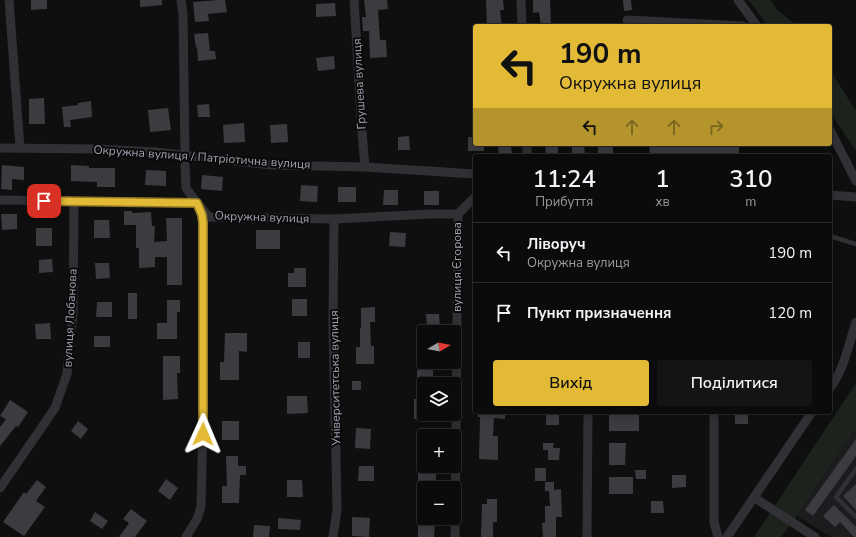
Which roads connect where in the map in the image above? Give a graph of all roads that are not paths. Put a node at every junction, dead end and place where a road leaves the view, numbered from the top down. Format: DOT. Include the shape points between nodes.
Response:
graph roads {
  1 [pos="9,0"];
  2 [pos="181,0"];
  3 [pos="354,0"];
  4 [pos="521,0"];
  5 [pos="738,0"];
  6 [pos="627,20"];
  7 [pos="522,24"];
  8 [pos="704,24"];
  9 [pos="756,24"];
  10 [pos="832,134"];
  11 [pos="0,148"];
  12 [pos="20,148"];
  13 [pos="186,156"];
  14 [pos="185,165"];
  15 [pos="366,167"];
  16 [pos="473,174"];
  17 [pos="856,181"];
  18 [pos="832,195"];
  19 [pos="856,197"];
  20 [pos="473,199"];
  21 [pos="0,200"];
  22 [pos="74,202"];
  23 [pos="197,203"];
  24 [pos="458,214"];
  25 [pos="334,219"];
  26 [pos="832,237"];
  27 [pos="856,244"];
  28 [pos="856,322"];
  29 [pos="832,385"];
  30 [pos="588,414"];
  31 [pos="714,414"];
  32 [pos="811,414"];
  33 [pos="855,473"];
  34 [pos="0,488"];
  35 [pos="754,498"];
  36 [pos="856,517"];
  37 [pos="186,537"];
  38 [pos="333,537"];
  39 [pos="455,537"];
  40 [pos="587,537"];
  41 [pos="718,537"];
  42 [pos="728,537"];
  43 [pos="815,537"];
  1 -- 12 [label="street"];
  2 -- 13 [label="street"];
  3 -- 15 [label="street, Грушева вулиця"];
  4 -- 7 [label="street"];
  5 -- 9 [label="street"];
  6 -- 8 [label="street"];
  10 -- 17 [label="street"];
  11 -- 12 [label="street, Окружна вулиця / Патріотична вулиця"];
  12 -- 13 [label="street, Окружна вулиця / Патріотична вулиця" via="97,149"];
  13 -- 15 [label="street, Окружна вулиця / Патріотична вулиця" via="271,165"];
  14 -- 23 [label="street" via="186,188"];
  15 -- 16 [label="street, Окружна вулиця / Патріотична вулиця"];
  18 -- 19 [label="street"];
  20 -- 24 [label="street, вулиця Єгорова"];
  21 -- 22 [label="street"];
  22 -- 23 [label="street"];
  22 -- 34 [label="street, вулиця Лобанова" via="73,313 67,374 55,408"];
  23 -- 25 [label="street, Окружна вулиця" via="209,217"];
  23 -- 37 [label="street" via="203,223 201,507"];
  24 -- 25 [label="street, Окружна вулиця"];
  24 -- 39 [label="street, вулиця Єгорова"];
  25 -- 38 [label="street, Університетська вулиця" via="336,510"];
  26 -- 27 [label="lane"];
  28 -- 29 [label="street" via="844,361"];
  30 -- 40 [label="street"];
  31 -- 41 [label="street" via="714,522"];
  32 -- 35 [label="street"];
  33 -- 36 [label="lane" via="836,497"];
  35 -- 42 [label="street"];
  35 -- 43 [label="street"];
}
